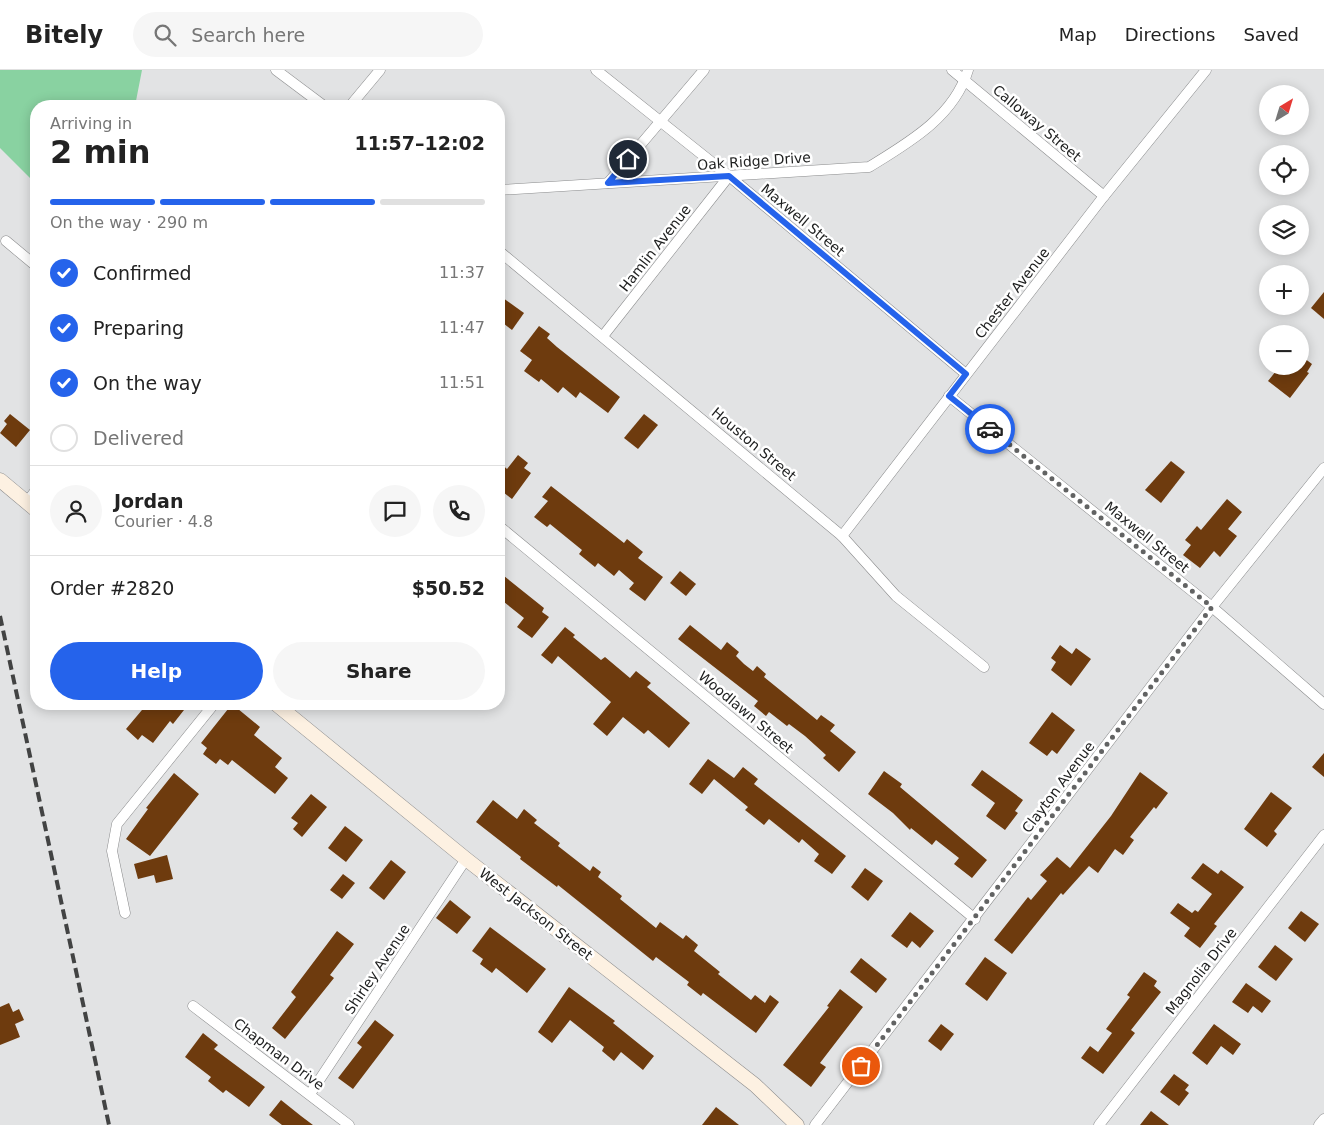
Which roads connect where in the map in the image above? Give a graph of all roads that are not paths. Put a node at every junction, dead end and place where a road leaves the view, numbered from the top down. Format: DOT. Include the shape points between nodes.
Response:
graph roads {
  1 [pos="276,70"];
  2 [pos="380,70"];
  3 [pos="596,70"];
  4 [pos="704,70"];
  5 [pos="952,70"];
  6 [pos="968,70"];
  7 [pos="1206,70"];
  8 [pos="965,81"];
  9 [pos="316,100"];
  10 [pos="355,100"];
  11 [pos="660,122"];
  12 [pos="729,176"];
  13 [pos="608,183"];
  14 [pos="505,190"];
  15 [pos="1104,196"];
  16 [pos="6,241"];
  17 [pos="505,256"];
  18 [pos="30,261"];
  19 [pos="603,336"];
  20 [pos="966,374"];
  21 [pos="949,396"];
  22 [pos="1324,468"];
  23 [pos="0,480"];
  24 [pos="30,504"];
  25 [pos="505,531"];
  26 [pos="842,536"];
  27 [pos="1212,607"];
  28 [pos="984,667"];
  29 [pos="1324,704"];
  30 [pos="209,710"];
  31 [pos="283,710"];
  32 [pos="1324,835"];
  33 [pos="466,859"];
  34 [pos="125,912"];
  35 [pos="975,919"];
  36 [pos="193,1006"];
  37 [pos="310,1094"];
  38 [pos="1324,1119"];
  39 [pos="349,1125"];
  40 [pos="797,1125"];
  41 [pos="815,1125"];
  42 [pos="1099,1125"];
  43 [pos="1319,1125"];
  1 -- 9 [label="street"];
  2 -- 10 [label="street"];
  3 -- 11 [label="street, Maxwell Street"];
  4 -- 11 [label="street"];
  5 -- 8 [label="street, Calloway Street"];
  6 -- 8 [label="street, Oak Ridge Drive"];
  7 -- 15 [label="street, Chester Avenue"];
  8 -- 12 [label="street, Oak Ridge Drive" via="942,115 911,141 869,167"];
  8 -- 15 [label="street, Calloway Street"];
  11 -- 12 [label="street, Maxwell Street"];
  11 -- 13 [label="street"];
  12 -- 13 [label="street, Oak Ridge Drive"];
  12 -- 19 [label="street, Hamlin Avenue"];
  12 -- 20 [label="street, Maxwell Street"];
  13 -- 14 [label="street, Oak Ridge Drive"];
  15 -- 20 [label="street, Chester Avenue"];
  16 -- 18 [label="street"];
  17 -- 19 [label="street, Houston Street"];
  19 -- 26 [label="street, Houston Street"];
  20 -- 21 [label="street, Chester Avenue"];
  21 -- 26 [label="street, Chester Avenue"];
  21 -- 27 [label="street, Maxwell Street"];
  22 -- 27 [label="street, Clayton Avenue"];
  23 -- 24 [label="street"];
  25 -- 35 [label="street, Woodlawn Street"];
  26 -- 28 [label="street, Houston Street" via="896,596"];
  27 -- 29 [label="street, Maxwell Street"];
  27 -- 35 [label="street, Clayton Avenue"];
  30 -- 34 [label="street" via="117,824 112,851"];
  31 -- 33 [label="street, West Jackson Street"];
  32 -- 42 [label="street, Magnolia Drive"];
  33 -- 37 [label="street, Shirley Avenue"];
  33 -- 40 [label="street, West Jackson Street" via="755,1086"];
  35 -- 41 [label="street, Clayton Avenue"];
  36 -- 37 [label="street, Chapman Drive"];
  37 -- 39 [label="street, Chapman Drive"];
  38 -- 43 [label="street"];
}
